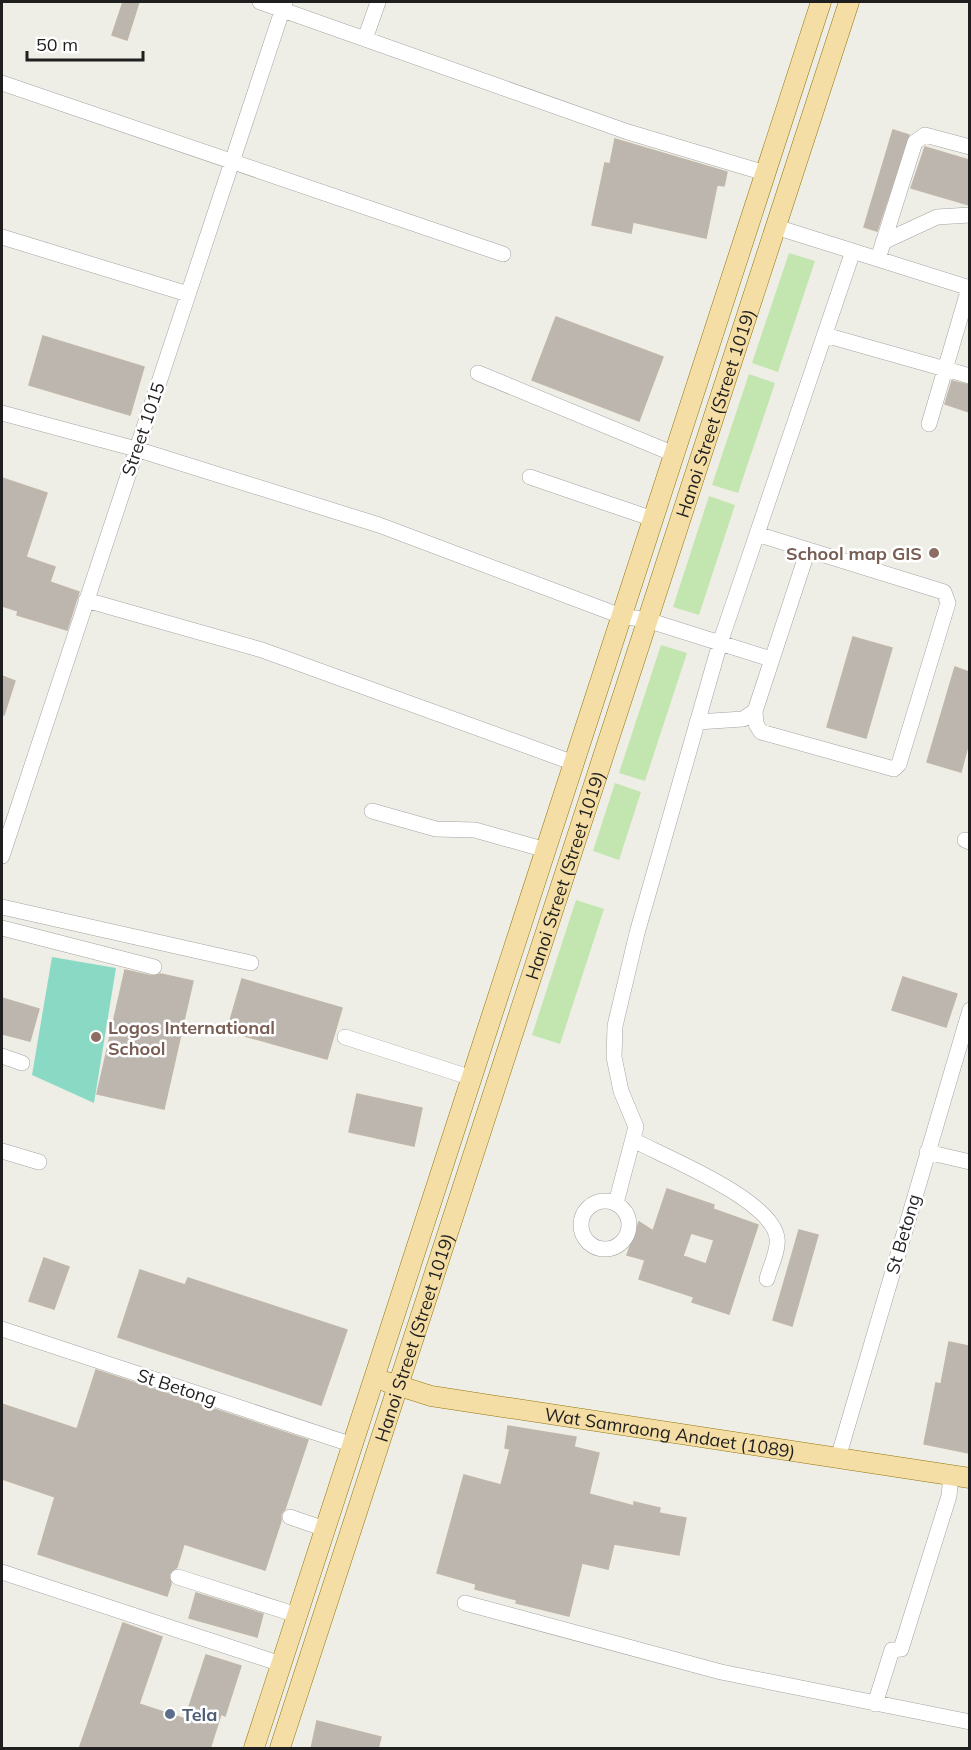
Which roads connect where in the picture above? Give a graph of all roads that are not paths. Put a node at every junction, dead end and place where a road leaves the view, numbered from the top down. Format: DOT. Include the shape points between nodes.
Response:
graph roads {
  1 [pos="260,2"];
  2 [pos="378,2"];
  3 [pos="821,2"];
  4 [pos="849,2"];
  5 [pos="284,6"];
  6 [pos="365,39"];
  7 [pos="2,83"];
  8 [pos="969,147"];
  9 [pos="232,162"];
  10 [pos="765,173"];
  11 [pos="969,215"];
  12 [pos="776,227"];
  13 [pos="2,237"];
  14 [pos="883,242"];
  15 [pos="853,251"];
  16 [pos="503,254"];
  17 [pos="878,260"];
  18 [pos="969,288"];
  19 [pos="188,294"];
  20 [pos="825,335"];
  21 [pos="946,369"];
  22 [pos="478,373"];
  23 [pos="969,376"];
  24 [pos="2,413"];
  25 [pos="929,424"];
  26 [pos="136,449"];
  27 [pos="674,454"];
  28 [pos="530,477"];
  29 [pos="653,519"];
  30 [pos="757,534"];
  31 [pos="808,550"];
  32 [pos="86,600"];
  33 [pos="621,615"];
  34 [pos="647,620"];
  35 [pos="720,643"];
  36 [pos="771,659"];
  37 [pos="755,711"];
  38 [pos="697,722"];
  39 [pos="574,763"];
  40 [pos="372,811"];
  41 [pos="546,850"];
  42 [pos="2,856"];
  43 [pos="2,907"];
  44 [pos="2,928"];
  45 [pos="251,963"];
  46 [pos="154,967"];
  47 [pos="969,1010"];
  48 [pos="345,1037"];
  49 [pos="963,1053"];
  50 [pos="2,1056"];
  51 [pos="22,1063"];
  52 [pos="472,1078"];
  53 [pos="635,1141"];
  54 [pos="2,1150"];
  55 [pos="927,1152"];
  56 [pos="39,1162"];
  57 [pos="969,1162"];
  58 [pos="616,1203"];
  59 [pos="767,1279"];
  60 [pos="2,1329"];
  61 [pos="374,1378"];
  62 [pos="398,1386"];
  63 [pos="353,1445"];
  64 [pos="838,1458"];
  65 [pos="960,1476"];
  66 [pos="290,1517"];
  67 [pos="325,1529"];
  68 [pos="2,1572"];
  69 [pos="178,1577"];
  70 [pos="465,1603"];
  71 [pos="297,1615"];
  72 [pos="282,1664"];
  73 [pos="875,1704"];
  74 [pos="969,1722"];
  75 [pos="254,1749"];
  76 [pos="280,1749"];
  1 -- 5 [label="street"];
  2 -- 6 [label="street"];
  3 -- 10 [label="main road, Hanoi Street (Street 1019)"];
  4 -- 12 [label="main road, Hanoi Street (Street 1019)"];
  5 -- 6 [label="street"];
  5 -- 9 [label="street, Street 1015"];
  6 -- 10 [label="street" via="628,132"];
  7 -- 9 [label="street"];
  8 -- 14 [label="street" via="925,135 915,142"];
  9 -- 16 [label="street"];
  9 -- 19 [label="street, Street 1015"];
  10 -- 27 [label="main road, Hanoi Street (Street 1019)"];
  11 -- 14 [label="street" via="937,218"];
  12 -- 15 [label="street"];
  12 -- 34 [label="main road, Hanoi Street (Street 1019)"];
  13 -- 19 [label="street"];
  14 -- 17 [label="street"];
  15 -- 17 [label="street"];
  15 -- 20 [label="street"];
  17 -- 18 [label="street"];
  18 -- 21 [label="street"];
  19 -- 26 [label="street, Street 1015"];
  20 -- 21 [label="street"];
  20 -- 30 [label="street"];
  21 -- 23 [label="street"];
  21 -- 25 [label="street"];
  22 -- 27 [label="street"];
  24 -- 26 [label="street"];
  26 -- 32 [label="street, Street 1015"];
  26 -- 33 [label="street" via="379,525"];
  27 -- 29 [label="main road, Hanoi Street (Street 1019)"];
  28 -- 29 [label="street"];
  29 -- 33 [label="main road, Hanoi Street (Street 1019)"];
  30 -- 31 [label="street"];
  30 -- 35 [label="street"];
  31 -- 36 [label="street"];
  31 -- 37 [label="street" via="944,592 947,597 899,764 886,769 761,732"];
  32 -- 39 [label="street" via="262,650"];
  32 -- 42 [label="street, Street 1015"];
  33 -- 34 [label="street"];
  33 -- 39 [label="main road, Hanoi Street (Street 1019)"];
  34 -- 35 [label="street"];
  34 -- 62 [label="main road, Hanoi Street (Street 1019)"];
  35 -- 36 [label="street"];
  35 -- 38 [label="street"];
  36 -- 37 [label="street"];
  37 -- 38 [label="street" via="742,719"];
  38 -- 53 [label="street" via="615,1026 614,1057 621,1091 636,1127"];
  39 -- 41 [label="main road, Hanoi Street (Street 1019)"];
  40 -- 41 [label="street" via="436,829 475,830"];
  41 -- 52 [label="main road, Hanoi Street (Street 1019)"];
  43 -- 45 [label="street"];
  44 -- 46 [label="street"];
  47 -- 49 [label="street, St Betong"];
  48 -- 52 [label="street"];
  49 -- 55 [label="street, St Betong"];
  50 -- 51 [label="street"];
  52 -- 61 [label="main road, Hanoi Street (Street 1019)"];
  53 -- 58 [label="street"];
  53 -- 59 [label="street" via="749,1201 774,1227 778,1241"];
  54 -- 56 [label="street"];
  55 -- 57 [label="street"];
  55 -- 64 [label="street, St Betong"];
  60 -- 63 [label="street, St Betong"];
  61 -- 62 [label="main road, Wat Samraong Andaet (1089)"];
  61 -- 63 [label="main road, Hanoi Street (Street 1019)"];
  62 -- 64 [label="main road, Wat Samraong Andaet (1089)" via="431,1396"];
  62 -- 76 [label="main road, Hanoi Street (Street 1019)"];
  63 -- 67 [label="main road, Hanoi Street (Street 1019)"];
  64 -- 65 [label="main road, Wat Samraong Andaet (1089)"];
  65 -- 73 [label="street" via="901,1649 892,1650"];
  66 -- 67 [label="street"];
  67 -- 71 [label="main road, Hanoi Street (Street 1019)"];
  68 -- 72 [label="street"];
  69 -- 71 [label="street"];
  70 -- 73 [label="street" via="721,1672"];
  71 -- 72 [label="main road, Hanoi Street (Street 1019)"];
  72 -- 75 [label="main road, Hanoi Street (Street 1019)"];
  73 -- 74 [label="street"];
}
